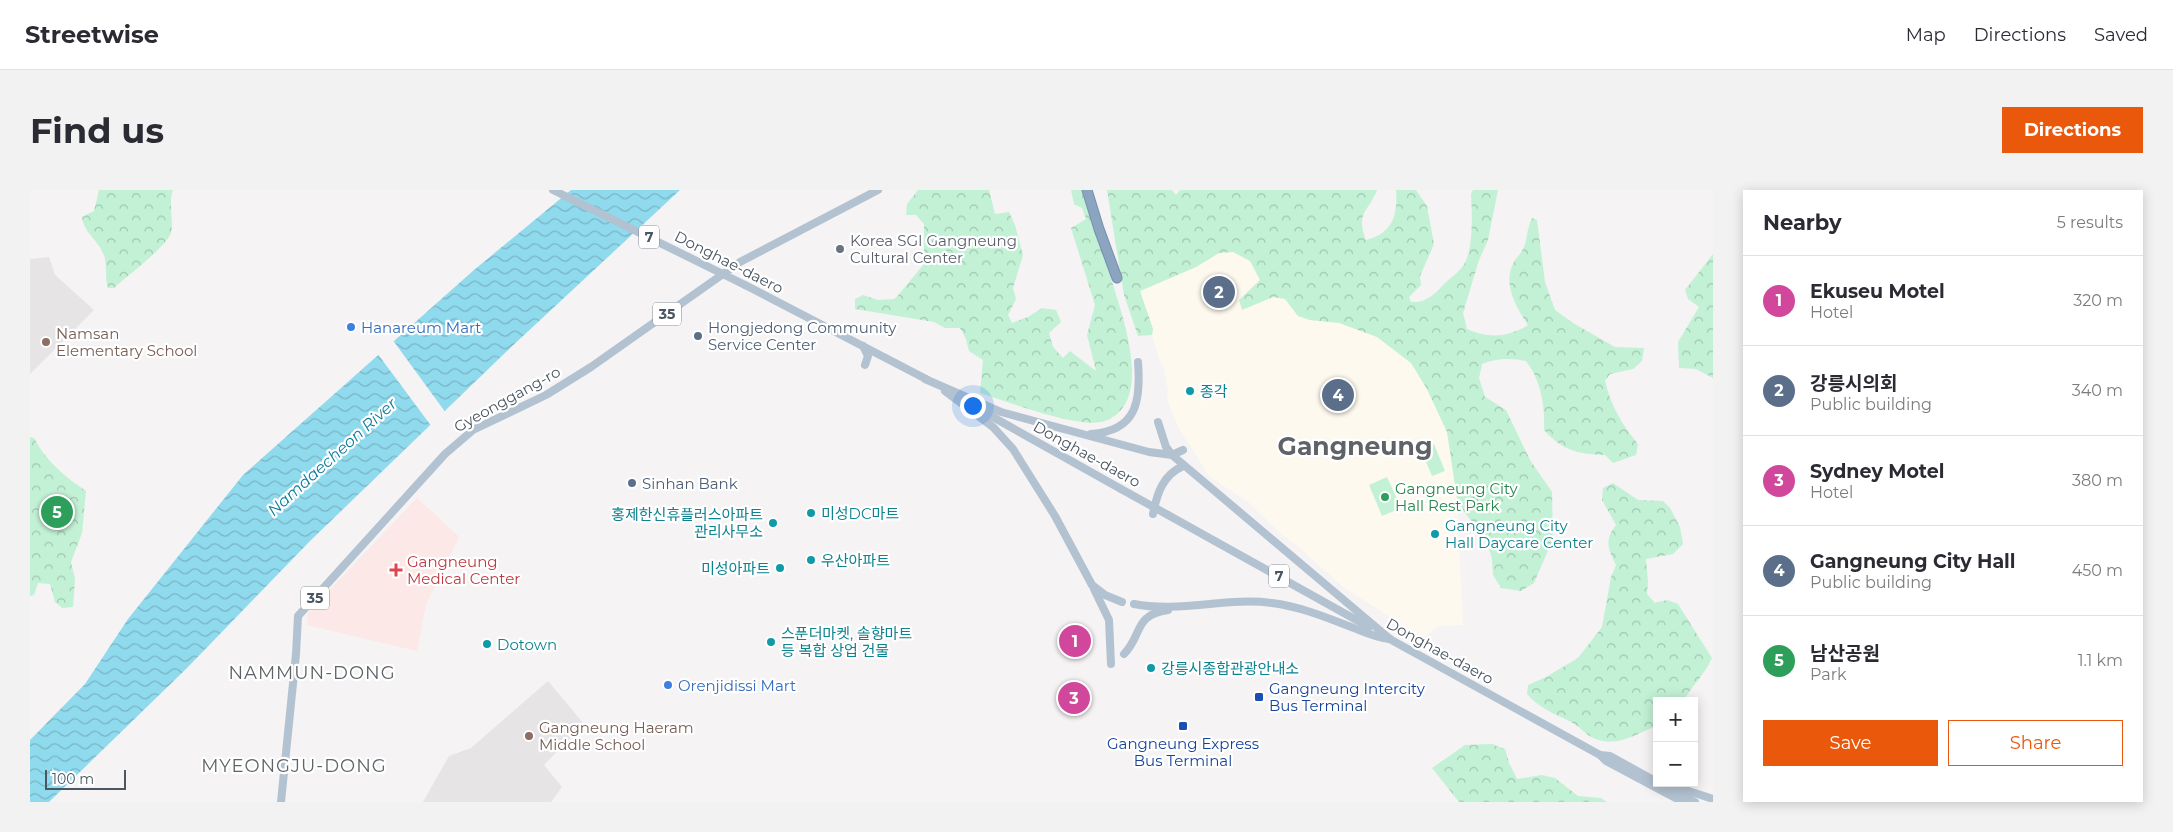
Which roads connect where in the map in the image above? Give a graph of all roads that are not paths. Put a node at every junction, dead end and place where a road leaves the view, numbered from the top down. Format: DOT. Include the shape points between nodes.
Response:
graph roads {
  1 [pos="553,190"];
  2 [pos="878,190"];
  3 [pos="1087,190"];
  4 [pos="1117,278"];
  5 [pos="863,346"];
  6 [pos="1138,362"];
  7 [pos="865,365"];
  8 [pos="925,379"];
  9 [pos="933,383"];
  10 [pos="1158,422"];
  11 [pos="1084,435"];
  12 [pos="1183,450"];
  13 [pos="1172,455"];
  14 [pos="1183,466"];
  15 [pos="1153,514"];
  16 [pos="1092,585"];
  17 [pos="1122,602"];
  18 [pos="1134,604"];
  19 [pos="1189,606"];
  20 [pos="1390,639"];
  21 [pos="1124,654"];
  22 [pos="1111,664"];
  23 [pos="1600,755"];
  24 [pos="1653,780"];
  25 [pos="1666,787"];
  26 [pos="1676,787"];
  27 [pos="1713,799"];
  28 [pos="281,802"];
  29 [pos="1683,802"];
  30 [pos="1695,802"];
  1 -- 5 [label="main road, Donghae-daero / 7, bridge"];
  2 -- 28 [label="main road, Gyeonggang-ro / 35" via="740,262 591,367 546,395 473,430 445,454 298,616"];
  3 -- 4 [label="highway"];
  5 -- 7 [label="main road" via="868,356"];
  5 -- 8 [label="main road, Donghae-daero / 7"];
  6 -- 11 [label="main road" via="1140,388 1137,404 1124,422 1114,430"];
  8 -- 9 [label="main road, Donghae-daero / 7"];
  8 -- 11 [label="main road" via="1001,412"];
  9 -- 16 [label="main road" via="978,414 1013,449"];
  9 -- 20 [label="main road, Donghae-daero / 7, bridge"];
  10 -- 13 [label="main road"];
  11 -- 13 [label="main road"];
  12 -- 13 [label="main road"];
  13 -- 14 [label="main road"];
  14 -- 15 [label="main road" via="1163,482"];
  14 -- 20 [label="main road"];
  16 -- 17 [label="main road"];
  16 -- 22 [label="main road" via="1109,620"];
  18 -- 19 [label="main road"];
  19 -- 20 [label="main road" via="1246,601 1274,603 1309,612 1374,637"];
  19 -- 21 [label="main road" via="1160,611 1142,621 1131,647"];
  20 -- 23 [label="main road, Donghae-daero / 7"];
  23 -- 24 [label="main road, Donghae-daero / 7" via="1610,756"];
  23 -- 29 [label="main road, Donghae-daero / 7" via="1606,762"];
  25 -- 30 [label="main road, Donghae-daero / 7"];
  26 -- 27 [label="main road"];
}
